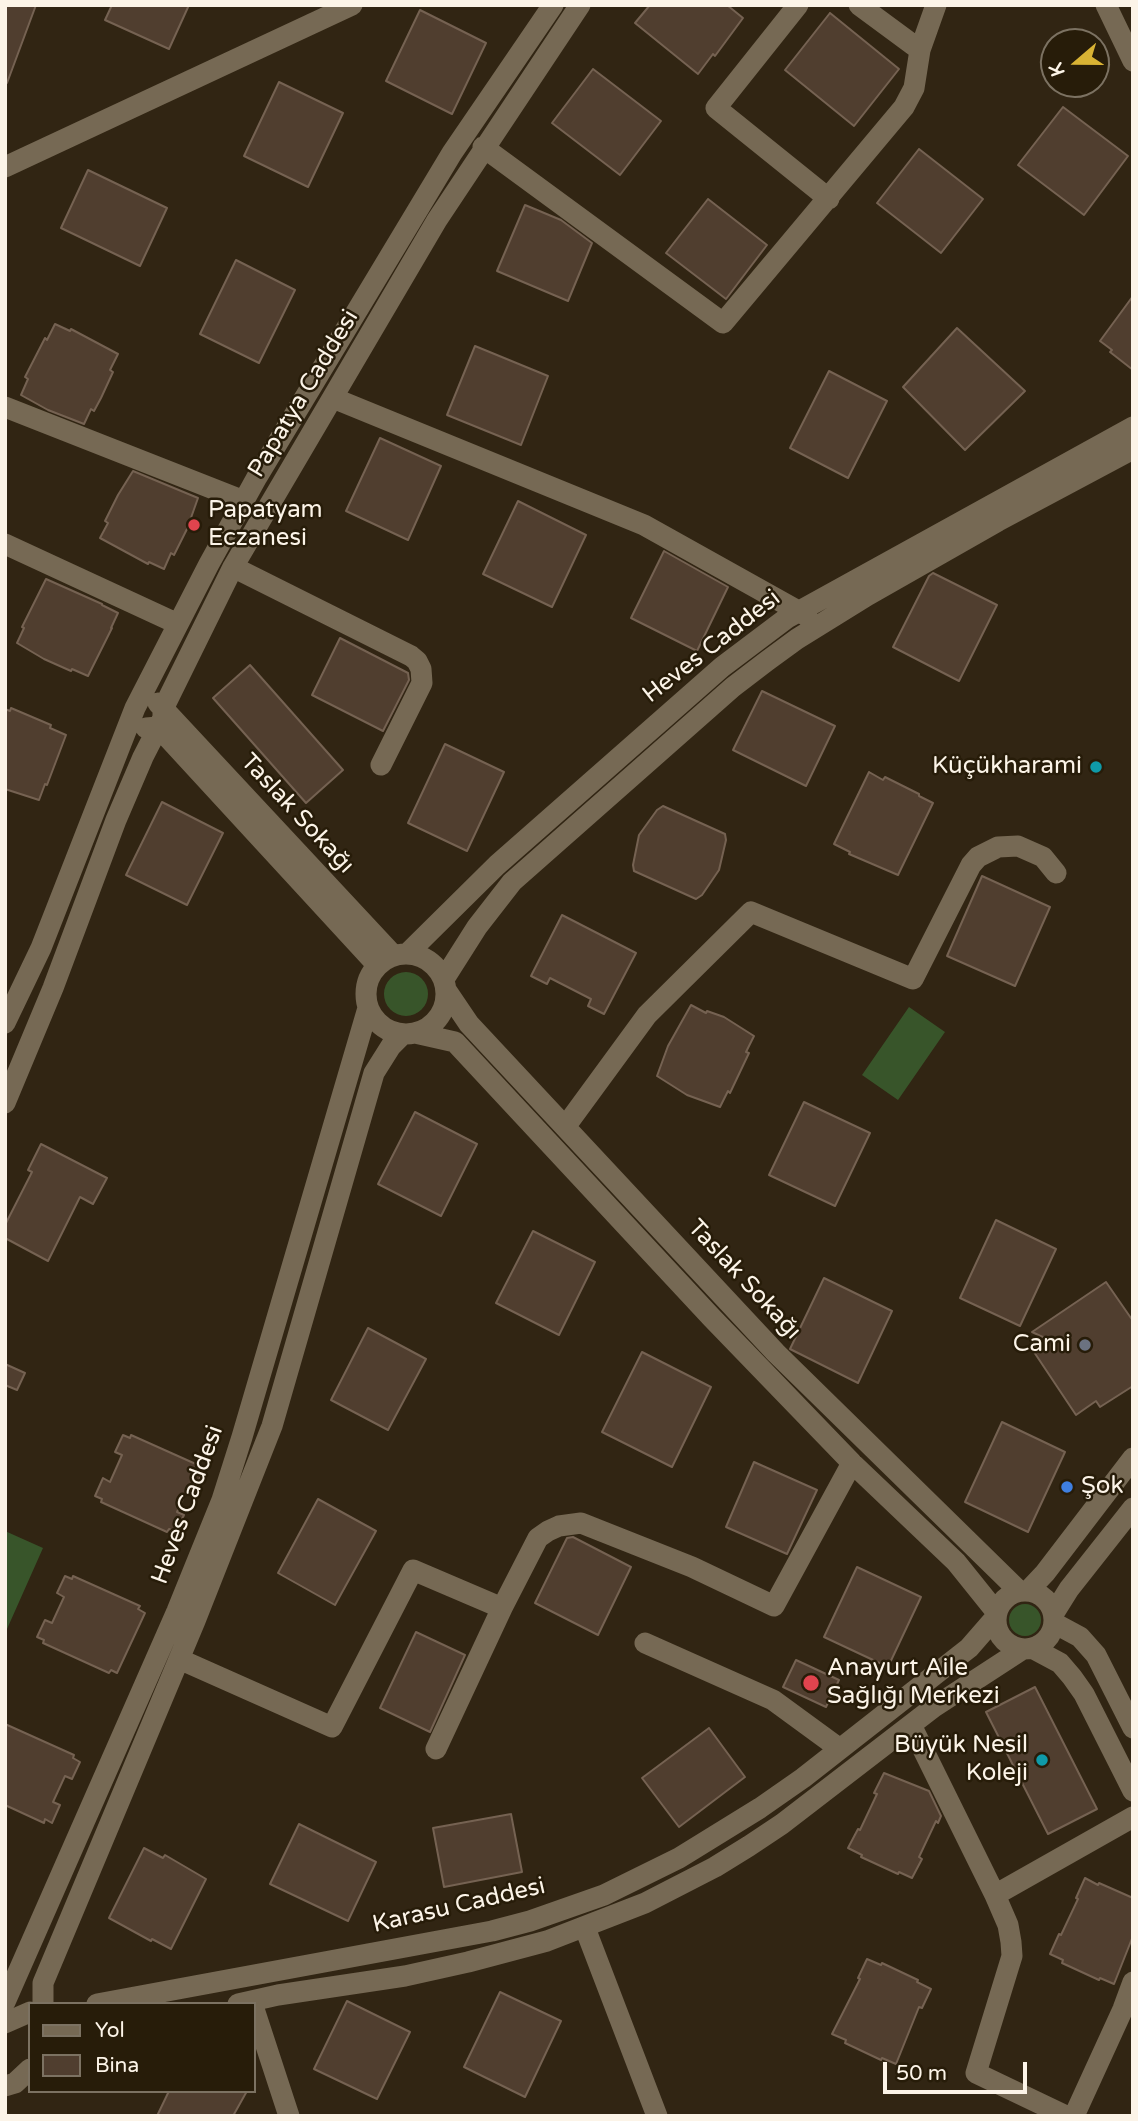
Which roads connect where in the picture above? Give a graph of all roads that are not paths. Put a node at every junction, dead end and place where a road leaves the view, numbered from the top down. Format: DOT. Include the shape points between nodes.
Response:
graph roads {
  1 [pos="352,5"];
  2 [pos="553,5"];
  3 [pos="580,5"];
  4 [pos="798,5"];
  5 [pos="859,5"];
  6 [pos="936,5"];
  7 [pos="1106,5"];
  8 [pos="920,50"];
  9 [pos="1133,61"];
  10 [pos="483,147"];
  11 [pos="5,167"];
  12 [pos="829,199"];
  13 [pos="333,398"];
  14 [pos="5,407"];
  15 [pos="1133,428"];
  16 [pos="1133,449"];
  17 [pos="244,501"];
  18 [pos="5,544"];
  19 [pos="233,567"];
  20 [pos="799,611"];
  21 [pos="821,623"];
  22 [pos="178,624"];
  23 [pos="137,706"];
  24 [pos="160,718"];
  25 [pos="381,765"];
  26 [pos="1056,873"];
  27 [pos="393,957"];
  28 [pos="445,984"];
  29 [pos="368,1008"];
  30 [pos="5,1023"];
  31 [pos="409,1034"];
  32 [pos="5,1103"];
  33 [pos="565,1127"];
  34 [pos="1133,1458"];
  35 [pos="852,1463"];
  36 [pos="1133,1508"];
  37 [pos="1023,1591"];
  38 [pos="502,1608"];
  39 [pos="997,1615"];
  40 [pos="1054,1618"];
  41 [pos="645,1643"];
  42 [pos="1027,1649"];
  43 [pos="178,1659"];
  44 [pos="911,1725"];
  45 [pos="1133,1728"];
  46 [pos="436,1749"];
  47 [pos="841,1749"];
  48 [pos="1133,1791"];
  49 [pos="1133,1816"];
  50 [pos="995,1895"];
  51 [pos="585,1927"];
  52 [pos="1133,1982"];
  53 [pos="5,2002"];
  54 [pos="43,2002"];
  55 [pos="108,2002"];
  56 [pos="256,2003"];
  57 [pos="1128,2011"];
  58 [pos="28,2013"];
  59 [pos="5,2023"];
  60 [pos="256,2024"];
  61 [pos="28,2071"];
  62 [pos="6,2087"];
  63 [pos="289,2116"];
  64 [pos="657,2116"];
  65 [pos="1066,2116"];
  66 [pos="1074,2116"];
  1 -- 11 [label="street"];
  2 -- 17 [label="street, Papatya Caddesi" via="452,153"];
  3 -- 10 [label="street, Papatya Caddesi"];
  4 -- 12 [label="street" via="716,108"];
  5 -- 8 [label="street"];
  6 -- 8 [label="street"];
  7 -- 9 [label="street"];
  8 -- 12 [label="street" via="914,88 904,107"];
  10 -- 12 [label="street" via="723,323"];
  10 -- 13 [label="street, Papatya Caddesi"];
  13 -- 19 [label="street, Papatya Caddesi"];
  13 -- 20 [label="street" via="644,525"];
  14 -- 17 [label="street"];
  15 -- 20 [label="street, Heves Caddesi"];
  16 -- 21 [label="street, Heves Caddesi"];
  17 -- 22 [label="street, Papatya Caddesi"];
  18 -- 22 [label="street"];
  19 -- 24 [label="street, Papatya Caddesi"];
  19 -- 25 [label="street" via="417,662 422,683"];
  20 -- 21 [label="street"];
  20 -- 27 [label="street, Heves Caddesi" via="712,675"];
  21 -- 28 [label="street, Heves Caddesi" via="733,687 512,882 477,927"];
  22 -- 23 [label="street, Papatya Caddesi"];
  23 -- 24 [label="street, Taslak Sokağı" via="135,718 140,725 149,728"];
  23 -- 30 [label="street, Papatya Caddesi" via="41,948"];
  24 -- 27 [label="street, Taslak Sokağı"];
  24 -- 32 [label="street, Papatya Caddesi"];
  26 -- 33 [label="street" via="1043,857 1018,846 998,847 978,857 914,979 751,912 647,1015"];
  27 -- 28 [label="street" via="430,961"];
  27 -- 29 [label="street" via="366,985"];
  28 -- 31 [label="street" via="446,1002 435,1022"];
  28 -- 33 [label="street, Taslak Sokağı" via="469,1024"];
  29 -- 31 [label="street" via="382,1026"];
  29 -- 53 [label="street, Heves Caddesi" via="222,1500"];
  31 -- 35 [label="street, Taslak Sokağı" via="455,1042"];
  31 -- 43 [label="street, Heves Caddesi" via="381,1059 369,1086 272,1426"];
  33 -- 37 [label="street, Taslak Sokağı" via="776,1353"];
  34 -- 37 [label="street" via="1045,1573"];
  35 -- 38 [label="street" via="774,1606 581,1523 559,1526 538,1538"];
  35 -- 39 [label="street, Taslak Sokağı" via="956,1562"];
  36 -- 40 [label="street" via="1069,1589"];
  37 -- 39 [label="street" via="1003,1601"];
  37 -- 40 [label="street" via="1044,1598"];
  38 -- 43 [label="street" via="413,1570 332,1727"];
  38 -- 46 [label="street"];
  39 -- 42 [label="street" via="1006,1642"];
  39 -- 47 [label="street, Karasu Caddesi" via="969,1648"];
  40 -- 42 [label="street" via="1047,1639"];
  40 -- 45 [label="street" via="1096,1655"];
  41 -- 47 [label="street" via="773,1700"];
  42 -- 44 [label="street"];
  42 -- 48 [label="street" via="1060,1664 1072,1677"];
  43 -- 54 [label="street, Heves Caddesi" via="43,1983"];
  44 -- 50 [label="street"];
  44 -- 51 [label="street" via="737,1853 645,1903"];
  47 -- 55 [label="street, Karasu Caddesi" via="680,1858 567,1909 492,1931"];
  49 -- 50 [label="street"];
  50 -- 65 [label="street" via="1008,1925 1012,1956 976,2073"];
  51 -- 56 [label="street" via="405,1976"];
  51 -- 64 [label="street"];
  52 -- 57 [label="street"];
  57 -- 66 [label="street"];
  58 -- 59 [label="street"];
  60 -- 63 [label="street"];
  61 -- 62 [label="street"];
}
